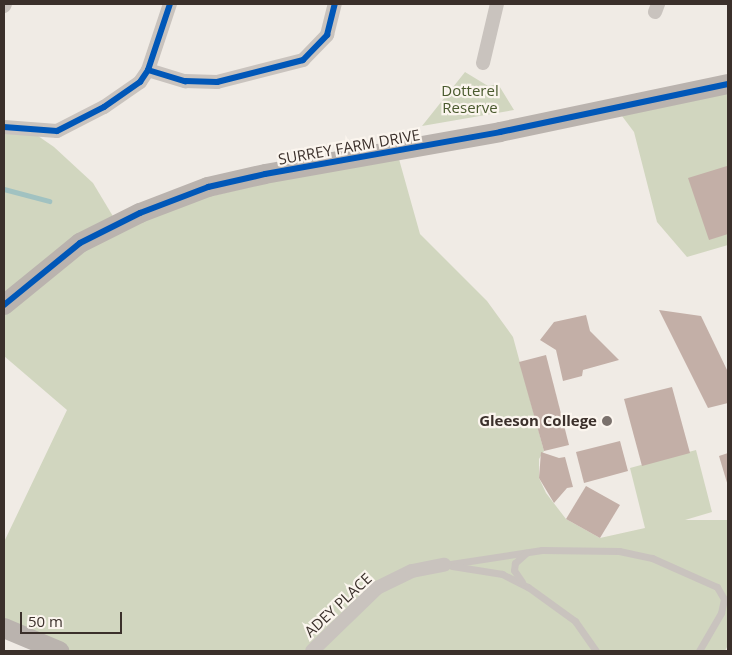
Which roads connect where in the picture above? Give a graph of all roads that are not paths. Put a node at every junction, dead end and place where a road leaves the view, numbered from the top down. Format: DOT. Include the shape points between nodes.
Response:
graph roads {
  1 [pos="170,4"];
  2 [pos="335,4"];
  3 [pos="497,4"];
  4 [pos="483,63"];
  5 [pos="148,70"];
  6 [pos="728,84"];
  7 [pos="4,127"];
  8 [pos="4,305"];
  9 [pos="528,552"];
  10 [pos="444,565"];
  11 [pos="528,587"];
  12 [pos="4,628"];
  13 [pos="59,651"];
  14 [pos="312,651"];
  15 [pos="596,651"];
  16 [pos="699,651"];
  1 -- 5 [label="street"];
  2 -- 5 [label="street" via="327,35 302,60 217,82 185,81"];
  3 -- 4 [label="street"];
  5 -- 7 [label="street" via="140,82 104,107 57,131"];
  6 -- 8 [label="street, SURREY FARM DRIVE" via="463,139 265,174 208,188 140,213 80,243"];
  9 -- 10 [label="lane"];
  9 -- 11 [label="lane" via="520,558 514,570"];
  9 -- 16 [label="lane" via="619,551 686,570 717,587 724,599 721,613"];
  10 -- 11 [label="lane" via="502,574"];
  10 -- 14 [label="street, ADEY PLACE" via="412,570 377,588"];
  11 -- 15 [label="lane" via="575,621"];
  12 -- 13 [label="street"];
}
